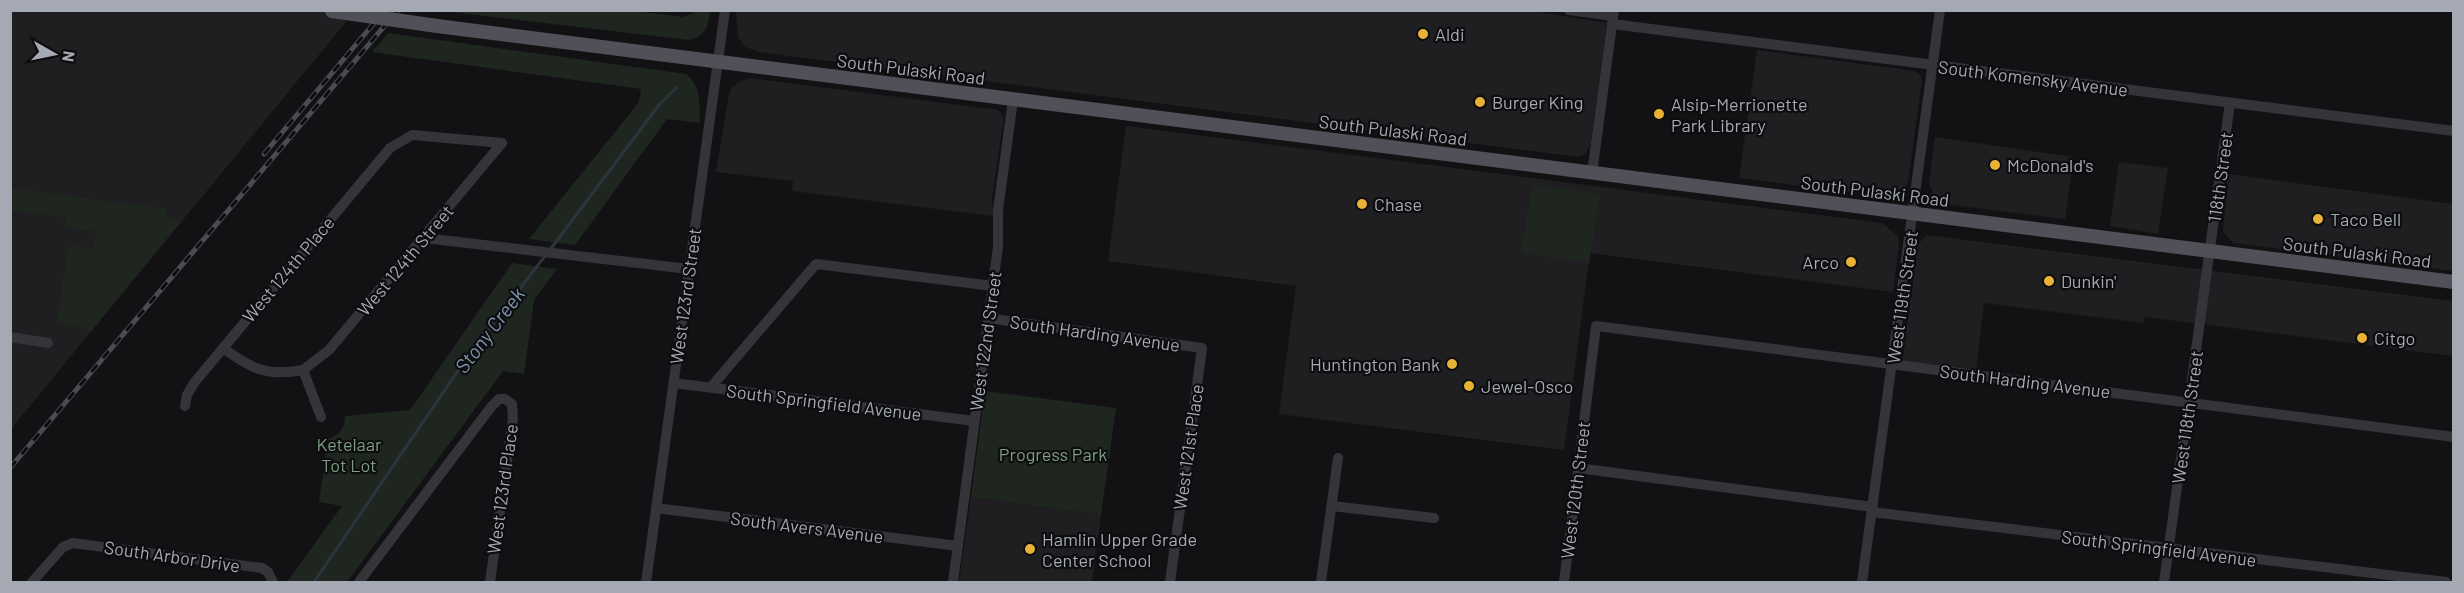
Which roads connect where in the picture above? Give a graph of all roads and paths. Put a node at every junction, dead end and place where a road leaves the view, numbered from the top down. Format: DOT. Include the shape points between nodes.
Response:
graph roads {
  1 [pos="725,10"];
  2 [pos="1569,10"];
  3 [pos="1940,10"];
  4 [pos="330,11"];
  5 [pos="1613,17"];
  6 [pos="718,62"];
  7 [pos="1932,65"];
  8 [pos="1013,100"];
  9 [pos="2230,103"];
  10 [pos="2454,131"];
  11 [pos="402,140"];
  12 [pos="1592,173"];
  13 [pos="1913,214"];
  14 [pos="424,238"];
  15 [pos="2210,251"];
  16 [pos="689,269"];
  17 [pos="2454,282"];
  18 [pos="993,286"];
  19 [pos="988,318"];
  20 [pos="1596,326"];
  21 [pos="10,337"];
  22 [pos="48,343"];
  23 [pos="223,348"];
  24 [pos="1202,348"];
  25 [pos="1893,365"];
  26 [pos="303,370"];
  27 [pos="674,383"];
  28 [pos="711,387"];
  29 [pos="2190,402"];
  30 [pos="185,406"];
  31 [pos="321,417"];
  32 [pos="974,421"];
  33 [pos="2454,437"];
  34 [pos="1338,458"];
  35 [pos="1578,468"];
  36 [pos="1332,506"];
  37 [pos="657,508"];
  38 [pos="1873,509"];
  39 [pos="1434,518"];
  40 [pos="958,546"];
  41 [pos="2169,550"];
  42 [pos="272,580"];
  43 [pos="32,582"];
  44 [pos="359,582"];
  45 [pos="490,582"];
  46 [pos="646,582"];
  47 [pos="953,582"];
  48 [pos="1170,582"];
  49 [pos="1321,582"];
  50 [pos="1564,582"];
  51 [pos="1863,582"];
  52 [pos="2164,582"];
  53 [pos="2446,582"];
  1 -- 6 [label="street, West 123rd Street"];
  2 -- 5 [label="street, South Komensky Avenue"];
  3 -- 7 [label="street, West 119th Street"];
  4 -- 6 [label="main road, South Pulaski Road, bridge"];
  5 -- 7 [label="street, South Komensky Avenue"];
  5 -- 12 [label="street"];
  6 -- 8 [label="main road, South Pulaski Road"];
  6 -- 16 [label="street, West 123rd Street"];
  7 -- 9 [label="street, South Komensky Avenue"];
  7 -- 13 [label="street, West 119th Street"];
  8 -- 12 [label="main road, South Pulaski Road"];
  8 -- 18 [label="street, West 122nd Street"];
  9 -- 10 [label="street, South Komensky Avenue"];
  9 -- 15 [label="street, 118th Street"];
  11 -- 14 [label="street, West 124th Street" via="426,134 502,143"];
  11 -- 23 [label="street, West 124th Place" via="381,158"];
  12 -- 13 [label="main road, South Pulaski Road"];
  13 -- 15 [label="main road, South Pulaski Road"];
  13 -- 25 [label="street, West 119th Street"];
  14 -- 16 [label="street"];
  14 -- 26 [label="street, West 124th Street" via="329,350"];
  15 -- 17 [label="main road, South Pulaski Road"];
  15 -- 29 [label="street, West 118th Street"];
  16 -- 27 [label="street, West 123rd Street"];
  18 -- 19 [label="street, West 122nd Street"];
  18 -- 28 [label="street" via="816,264"];
  19 -- 24 [label="street, South Harding Avenue"];
  19 -- 32 [label="street, West 122nd Street"];
  20 -- 25 [label="street, South Harding Avenue"];
  20 -- 35 [label="street, West 120th Street"];
  21 -- 22 [label="street"];
  23 -- 26 [label="street" via="260,370"];
  23 -- 30 [label="street, West 124th Place" via="190,388"];
  24 -- 48 [label="street, West 121st Place"];
  25 -- 29 [label="street, South Harding Avenue"];
  25 -- 38 [label="street, West 119th Street"];
  26 -- 31 [label="street"];
  27 -- 28 [label="street, South Springfield Avenue"];
  27 -- 37 [label="street, West 123rd Street"];
  28 -- 32 [label="street, South Springfield Avenue"];
  29 -- 33 [label="street, South Harding Avenue"];
  29 -- 41 [label="street, West 118th Street"];
  32 -- 40 [label="street, West 122nd Street"];
  34 -- 36 [label="street"];
  35 -- 38 [label="street, South Springfield Avenue"];
  35 -- 50 [label="street, West 120th Street"];
  36 -- 39 [label="street"];
  36 -- 49 [label="street"];
  37 -- 40 [label="street, South Avers Avenue"];
  37 -- 46 [label="street, West 123rd Street"];
  38 -- 41 [label="street, South Springfield Avenue"];
  38 -- 51 [label="street, West 119th Street"];
  40 -- 47 [label="street, West 122nd Street"];
  41 -- 52 [label="street, West 118th Street"];
  41 -- 53 [label="street, South Springfield Avenue"];
  42 -- 43 [label="street, South Arbor Drive" via="262,568 81,543 68,544"];
  44 -- 45 [label="street, West 123rd Place" via="490,407 505,399 512,404 513,418"];
}
